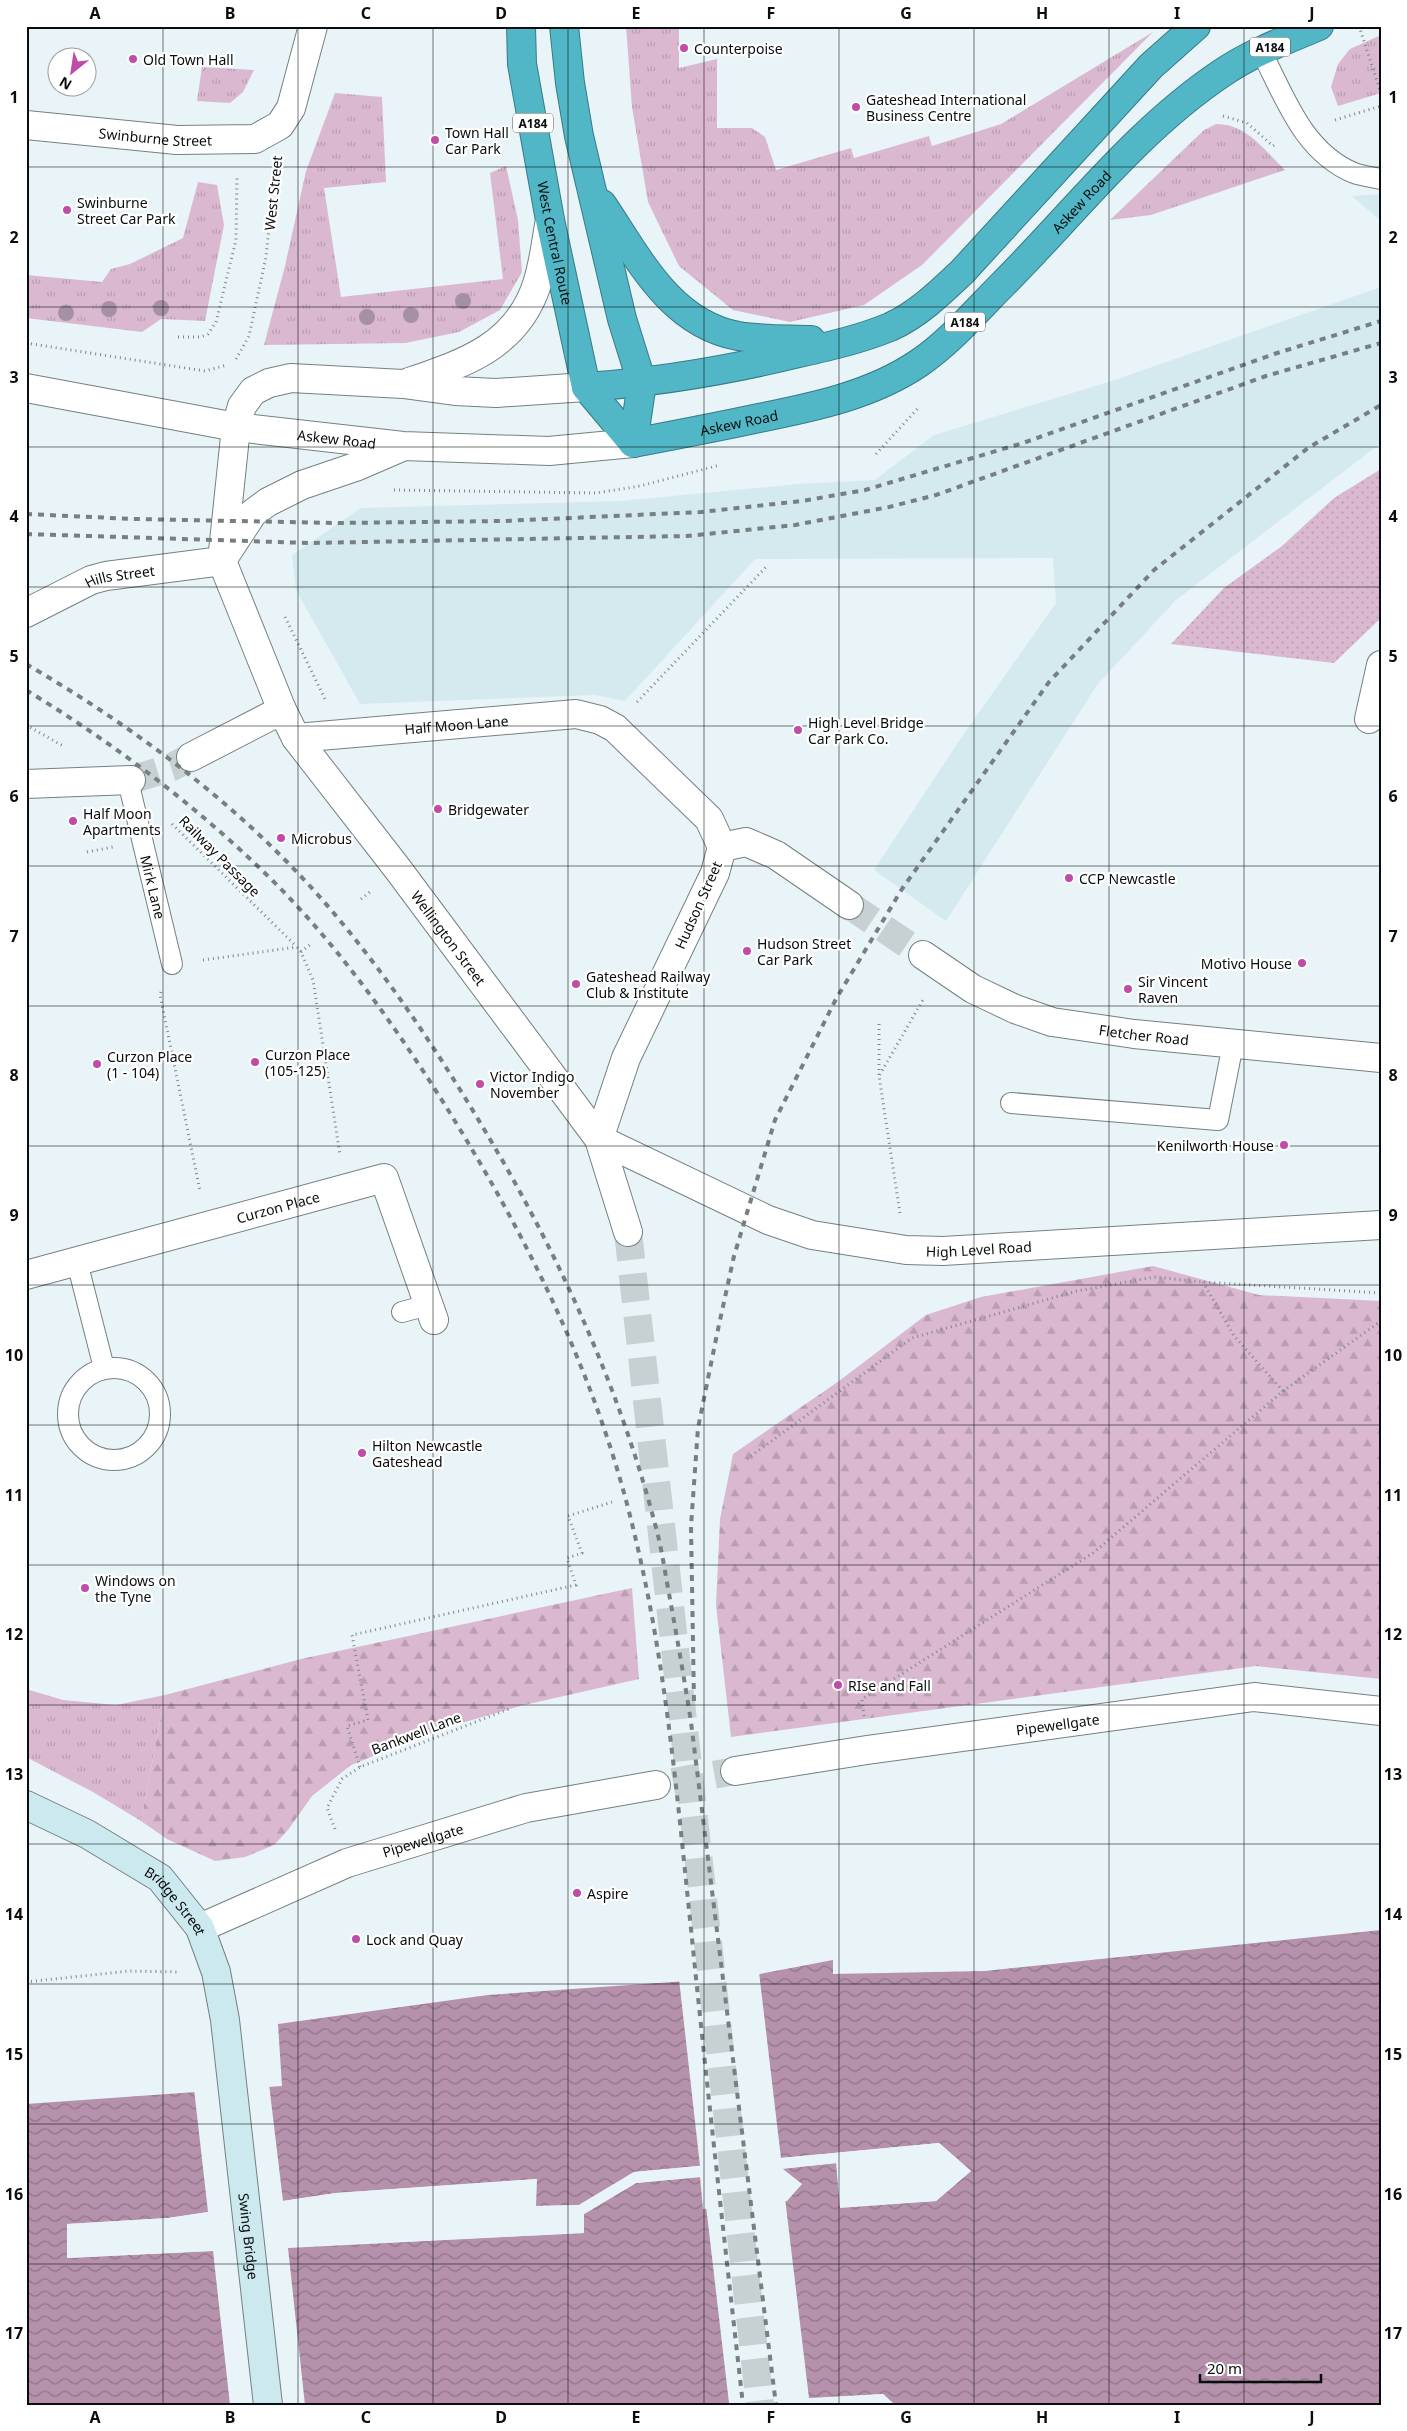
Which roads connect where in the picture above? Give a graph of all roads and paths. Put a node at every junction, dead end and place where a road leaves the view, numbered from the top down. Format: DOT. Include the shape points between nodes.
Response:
graph roads {
  1 [pos="313,26"];
  2 [pos="520,26"];
  3 [pos="564,26"];
  4 [pos="1319,26"];
  5 [pos="1359,26"];
  6 [pos="1191,29"];
  7 [pos="1261,51"];
  8 [pos="1381,93"];
  9 [pos="1381,106"];
  10 [pos="1220,115"];
  11 [pos="26,125"];
  12 [pos="280,125"];
  13 [pos="1302,131"];
  14 [pos="242,141"];
  15 [pos="1381,178"];
  16 [pos="593,190"];
  17 [pos="550,220"];
  18 [pos="178,337"];
  19 [pos="852,340"];
  20 [pos="26,343"];
  21 [pos="642,383"];
  22 [pos="403,384"];
  23 [pos="586,387"];
  24 [pos="26,388"];
  25 [pos="236,427"];
  26 [pos="633,443"];
  27 [pos="403,446"];
  28 [pos="222,561"];
  29 [pos="766,567"];
  30 [pos="282,610"];
  31 [pos="26,613"];
  32 [pos="1381,665"];
  33 [pos="282,710"];
  34 [pos="1369,719"];
  35 [pos="615,728"];
  36 [pos="342,734"];
  37 [pos="296,738"];
  38 [pos="191,757"];
  39 [pos="130,781"];
  40 [pos="26,784"];
  41 [pos="170,823"];
  42 [pos="722,847"];
  43 [pos="849,905"];
  44 [pos="311,944"];
  45 [pos="297,947"];
  46 [pos="302,952"];
  47 [pos="932,961"];
  48 [pos="172,964"];
  49 [pos="879,1024"];
  50 [pos="1232,1044"];
  51 [pos="1381,1058"];
  52 [pos="879,1076"];
  53 [pos="1011,1103"];
  54 [pos="335,1124"];
  55 [pos="599,1139"];
  56 [pos="196,1175"];
  57 [pos="1381,1225"];
  58 [pos="628,1232"];
  59 [pos="906,1250"];
  60 [pos="76,1262"];
  61 [pos="26,1275"];
  62 [pos="1203,1282"];
  63 [pos="1381,1293"];
  64 [pos="402,1312"];
  65 [pos="431,1313"];
  66 [pos="1381,1321"];
  67 [pos="104,1368"];
  68 [pos="1284,1391"];
  69 [pos="747,1458"];
  70 [pos="612,1502"];
  71 [pos="509,1709"];
  72 [pos="1381,1711"];
  73 [pos="867,1750"];
  74 [pos="360,1767"];
  75 [pos="735,1771"];
  76 [pos="656,1785"];
  77 [pos="26,1805"];
  78 [pos="327,1808"];
  79 [pos="200,1928"];
  80 [pos="216,1972"];
  81 [pos="26,1982"];
  82 [pos="230,2066"];
  83 [pos="268,2405"];
  1 -- 12 [label="street" via="295,98"];
  2 -- 17 [label="highway, West Central Route / A184" via="522,64"];
  3 -- 16 [label="highway" via="579,136"];
  4 -- 7 [label="highway, Askew Road / A184"];
  5 -- 8 [label="path"];
  6 -- 19 [label="highway, A184" via="1151,66 940,293 891,326"];
  7 -- 13 [label="lane"];
  7 -- 26 [label="highway, Askew Road / A184" via="1224,72 1167,115 1083,198 1036,251 942,345 919,363 854,395 803,409"];
  9 -- 13 [label="path"];
  10 -- 13 [label="path" via="1247,123 1273,146"];
  11 -- 14 [label="street, Swinburne Street" via="177,140"];
  12 -- 14 [label="street, Swinburne Street" via="264,136"];
  12 -- 20 [label="path, West Street" via="266,257 248,336 235,362 205,371"];
  13 -- 15 [label="lane" via="1319,150 1338,164 1356,174"];
  14 -- 18 [label="path" via="237,176 236,240 216,322 201,338"];
  16 -- 19 [label="highway" via="657,285 680,310 707,327 738,336 770,339"];
  16 -- 21 [label="highway" via="622,319"];
  17 -- 22 [label="street" via="537,284 513,327 476,358"];
  17 -- 23 [label="highway, West Central Route / A184"];
  19 -- 21 [label="highway, A184" via="770,360"];
  21 -- 23 [label="highway, A184"];
  21 -- 26 [label="highway"];
  22 -- 23 [label="street, A184" via="496,393"];
  22 -- 25 [label="street, A184" via="291,378 269,382 253,391 242,406"];
  23 -- 26 [label="highway, West Central Route / A184"];
  24 -- 25 [label="street, Askew Road"];
  25 -- 27 [label="street, Askew Road / A184"];
  25 -- 28 [label="street"];
  26 -- 27 [label="street, Askew Road / A184" via="549,451"];
  27 -- 28 [label="street" via="302,485 268,502 253,513"];
  28 -- 31 [label="street, Hills Street" via="106,576 91,580"];
  28 -- 33 [label="street, Wellington Street"];
  29 -- 35 [label="path"];
  30 -- 36 [label="path"];
  32 -- 34 [label="street"];
  33 -- 37 [label="street, Wellington Street"];
  33 -- 38 [label="street"];
  35 -- 36 [label="street, Half Moon Lane" via="576,714"];
  35 -- 42 [label="street, Hudson Street" via="709,819"];
  36 -- 37 [label="street, Half Moon Lane"];
  37 -- 55 [label="street, Wellington Street" via="415,891"];
  39 -- 40 [label="street"];
  39 -- 48 [label="lane, Mirk Lane"];
  41 -- 45 [label="path, Railway Passage"];
  42 -- 43 [label="street" via="746,842 776,855"];
  42 -- 55 [label="street, Hudson Street" via="715,874 626,1058"];
  44 -- 46 [label="path"];
  45 -- 46 [label="path, Railway Passage"];
  45 -- 48 [label="path"];
  46 -- 54 [label="path" via="313,980"];
  47 -- 50 [label="street, Fletcher Road" via="973,989 1015,1010 1052,1022"];
  47 -- 52 [label="path"];
  48 -- 56 [label="path" via="160,995"];
  49 -- 52 [label="path"];
  50 -- 51 [label="street, Fletcher Road"];
  50 -- 53 [label="lane" via="1218,1120"];
  52 -- 59 [label="path"];
  55 -- 58 [label="street"];
  55 -- 59 [label="street, High Level Road" via="768,1220 812,1235"];
  57 -- 59 [label="street, High Level Road"];
  60 -- 61 [label="street, Curzon Place"];
  60 -- 65 [label="street, Curzon Place" via="384,1178"];
  60 -- 67 [label="lane"];
  62 -- 63 [label="path"];
  62 -- 68 [label="path" via="1234,1336"];
  62 -- 69 [label="path" via="1154,1276 1011,1309 912,1338"];
  64 -- 65 [label="lane"];
  66 -- 68 [label="path"];
  67 -- 67 [label="lane" via="127,1369 142,1376 160,1403 160,1421 155,1436 145,1449 131,1458 114,1461 98,1458 84,1450 73,1437 68,1422 67,1409 81,1380"];
  68 -- 73 [label="path" via="1093,1553 862,1699"];
  70 -- 74 [label="path, Bankwell Lane" via="568,1516 582,1553 567,1558 576,1584 352,1636 368,1720 347,1726"];
  71 -- 74 [label="path, Bankwell Lane"];
  72 -- 73 [label="street, Pipewellgate" via="1254,1697"];
  73 -- 75 [label="street, Pipewellgate"];
  74 -- 78 [label="path" via="342,1779"];
  76 -- 79 [label="street, Pipewellgate" via="526,1808 347,1863"];
  77 -- 79 [label="street, Bridge Street" via="87,1834 160,1878"];
  79 -- 80 [label="street, Bridge Street"];
  80 -- 81 [label="path" via="129,1971"];
  80 -- 82 [label="street, Bridge Street" via="226,2020"];
  82 -- 83 [label="street, Swing Bridge"];
}
